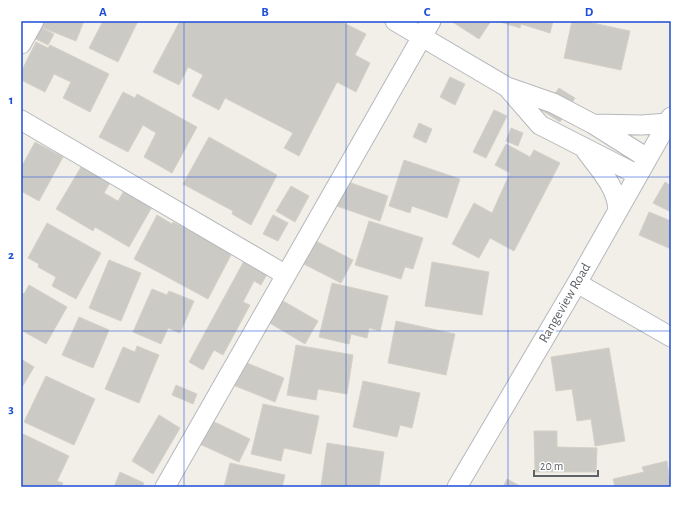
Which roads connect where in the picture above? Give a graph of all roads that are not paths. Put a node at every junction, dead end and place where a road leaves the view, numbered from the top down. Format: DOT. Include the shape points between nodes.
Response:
graph roads {
  1 [pos="34,21"];
  2 [pos="395,21"];
  3 [pos="426,29"];
  4 [pos="21,44"];
  5 [pos="507,87"];
  6 [pos="21,120"];
  7 [pos="670,120"];
  8 [pos="593,124"];
  9 [pos="582,147"];
  10 [pos="647,158"];
  11 [pos="638,175"];
  12 [pos="618,210"];
  13 [pos="286,275"];
  14 [pos="577,283"];
  15 [pos="671,337"];
  16 [pos="166,487"];
  17 [pos="457,487"];
  1 -- 4 [label="street"];
  2 -- 3 [label="street"];
  3 -- 5 [label="street"];
  3 -- 13 [label="street"];
  5 -- 8 [label="street" via="553,103"];
  5 -- 9 [label="street" via="540,125"];
  6 -- 13 [label="street"];
  7 -- 8 [label="street" via="642,125"];
  7 -- 10 [label="street, Rangeview Road"];
  8 -- 9 [label="street"];
  8 -- 10 [label="street"];
  9 -- 11 [label="street"];
  9 -- 12 [label="street" via="607,180 618,201"];
  10 -- 11 [label="street, Rangeview Road"];
  11 -- 12 [label="street, Rangeview Road"];
  12 -- 14 [label="street, Rangeview Road"];
  13 -- 16 [label="street"];
  14 -- 15 [label="street"];
  14 -- 17 [label="street, Rangeview Road"];
}
